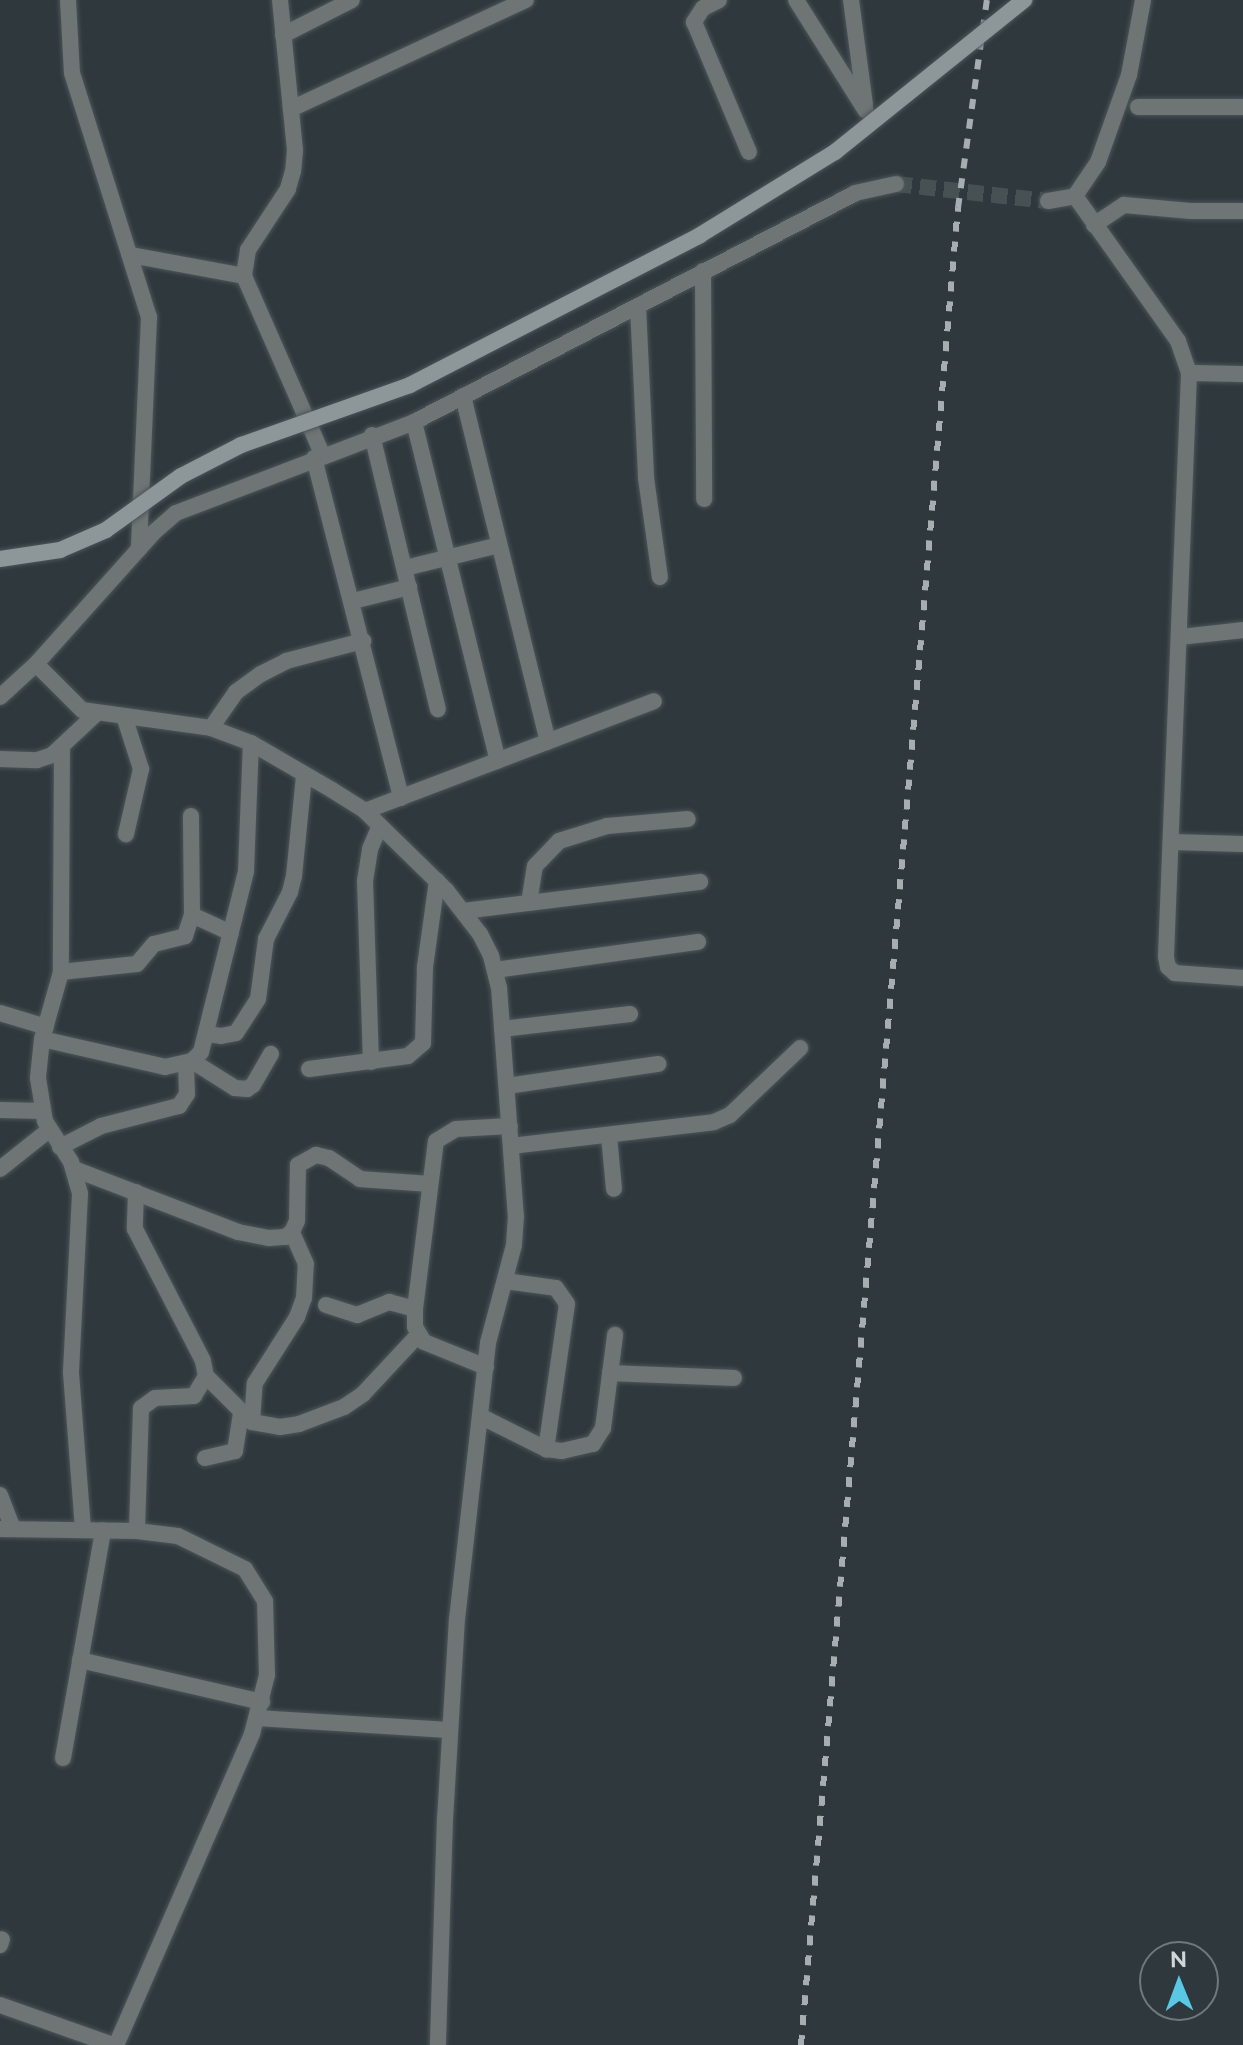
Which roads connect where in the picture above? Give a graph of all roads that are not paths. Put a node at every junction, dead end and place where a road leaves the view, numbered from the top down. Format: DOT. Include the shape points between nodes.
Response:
graph roads {
  1 [pos="68,0"];
  2 [pos="280,0"];
  3 [pos="352,0"];
  4 [pos="526,0"];
  5 [pos="719,0"];
  6 [pos="796,0"];
  7 [pos="851,0"];
  8 [pos="1024,0"];
  9 [pos="1143,0"];
  10 [pos="283,35"];
  11 [pos="1138,107"];
  12 [pos="1243,107"];
  13 [pos="291,109"];
  14 [pos="749,152"];
  15 [pos="896,184"];
  16 [pos="1075,196"];
  17 [pos="1048,201"];
  18 [pos="1243,211"];
  19 [pos="1094,225"];
  20 [pos="131,255"];
  21 [pos="703,271"];
  22 [pos="244,276"];
  23 [pos="638,306"];
  24 [pos="1189,373"];
  25 [pos="1243,374"];
  26 [pos="463,396"];
  27 [pos="414,422"];
  28 [pos="372,435"];
  29 [pos="318,456"];
  30 [pos="704,499"];
  31 [pos="499,545"];
  32 [pos="139,549"];
  33 [pos="449,557"];
  34 [pos="0,559"];
  35 [pos="405,568"];
  36 [pos="660,577"];
  37 [pos="409,587"];
  38 [pos="353,601"];
  39 [pos="1243,630"];
  40 [pos="1180,637"];
  41 [pos="363,641"];
  42 [pos="36,664"];
  43 [pos="0,697"];
  44 [pos="654,701"];
  45 [pos="438,709"];
  46 [pos="97,713"];
  47 [pos="124,716"];
  48 [pos="211,728"];
  49 [pos="548,742"];
  50 [pos="251,743"];
  51 [pos="62,746"];
  52 [pos="0,759"];
  53 [pos="498,761"];
  54 [pos="304,775"];
  55 [pos="401,798"];
  56 [pos="365,811"];
  57 [pos="191,816"];
  58 [pos="688,819"];
  59 [pos="380,826"];
  60 [pos="126,834"];
  61 [pos="1171,842"];
  62 [pos="1243,844"];
  63 [pos="437,881"];
  64 [pos="700,882"];
  65 [pos="529,903"];
  66 [pos="463,911"];
  67 [pos="192,915"];
  68 [pos="231,933"];
  69 [pos="698,942"];
  70 [pos="495,970"];
  71 [pos="61,972"];
  72 [pos="1243,978"];
  73 [pos="0,1013"];
  74 [pos="630,1014"];
  75 [pos="502,1029"];
  76 [pos="44,1033"];
  77 [pos="207,1034"];
  78 [pos="800,1048"];
  79 [pos="271,1054"];
  80 [pos="189,1062"];
  81 [pos="371,1062"];
  82 [pos="658,1064"];
  83 [pos="309,1069"];
  84 [pos="507,1086"];
  85 [pos="0,1110"];
  86 [pos="43,1111"];
  87 [pos="510,1126"];
  88 [pos="49,1130"];
  89 [pos="609,1136"];
  90 [pos="511,1146"];
  91 [pos="60,1147"];
  92 [pos="0,1169"];
  93 [pos="74,1169"];
  94 [pos="430,1184"];
  95 [pos="614,1189"];
  96 [pos="136,1192"];
  97 [pos="292,1232"];
  98 [pos="505,1281"];
  99 [pos="326,1305"];
  100 [pos="415,1309"];
  101 [pos="418,1335"];
  102 [pos="615,1335"];
  103 [pos="486,1367"];
  104 [pos="610,1373"];
  105 [pos="206,1376"];
  106 [pos="734,1378"];
  107 [pos="480,1416"];
  108 [pos="247,1418"];
  109 [pos="546,1449"];
  110 [pos="205,1458"];
  111 [pos="0,1495"];
  112 [pos="6,1529"];
  113 [pos="83,1530"];
  114 [pos="103,1530"];
  115 [pos="137,1531"];
  116 [pos="80,1660"];
  117 [pos="259,1710"];
  118 [pos="449,1730"];
  119 [pos="63,1758"];
  120 [pos="0,2005"];
  121 [pos="114,2045"];
  122 [pos="438,2045"];
  1 -- 20 [label="street" via="72,73"];
  2 -- 10 [label="street"];
  3 -- 10 [label="street"];
  4 -- 13 [label="street"];
  5 -- 14 [label="street" via="703,8 694,22"];
  6 -- 7 [label="street" via="866,111"];
  8 -- 34 [label="main road, bridge" via="835,152 700,235 410,385 241,445 181,476 106,530 60,550"];
  9 -- 16 [label="street" via="1129,75 1098,162"];
  10 -- 13 [label="street"];
  11 -- 12 [label="street"];
  13 -- 22 [label="street" via="293,171 288,189 248,250"];
  15 -- 21 [label="street" via="855,193"];
  16 -- 17 [label="street"];
  16 -- 19 [label="street"];
  18 -- 19 [label="street" via="1124,205"];
  19 -- 24 [label="street" via="1178,341"];
  20 -- 22 [label="street"];
  20 -- 32 [label="street" via="149,317 150,346"];
  21 -- 23 [label="street"];
  21 -- 30 [label="street"];
  22 -- 29 [label="street"];
  23 -- 26 [label="street"];
  23 -- 36 [label="street" via="648,506"];
  24 -- 25 [label="street"];
  24 -- 40 [label="street"];
  26 -- 27 [label="street"];
  26 -- 31 [label="street"];
  27 -- 28 [label="street"];
  27 -- 33 [label="street"];
  28 -- 29 [label="street"];
  28 -- 35 [label="street"];
  29 -- 32 [label="street" via="176,513"];
  29 -- 38 [label="street"];
  31 -- 33 [label="street"];
  31 -- 49 [label="street"];
  32 -- 42 [label="street"];
  33 -- 35 [label="street"];
  33 -- 53 [label="street"];
  35 -- 37 [label="street"];
  37 -- 38 [label="street"];
  37 -- 45 [label="street"];
  38 -- 41 [label="street"];
  39 -- 40 [label="street"];
  40 -- 61 [label="street"];
  41 -- 48 [label="street" via="286,661 261,674 236,692"];
  41 -- 55 [label="street"];
  42 -- 43 [label="street"];
  42 -- 46 [label="street" via="71,702"];
  44 -- 49 [label="street"];
  46 -- 47 [label="street"];
  46 -- 51 [label="street"];
  47 -- 48 [label="street"];
  47 -- 60 [label="street" via="141,769"];
  48 -- 50 [label="street"];
  49 -- 53 [label="street"];
  50 -- 54 [label="street"];
  50 -- 68 [label="street" via="249,851"];
  51 -- 52 [label="street" via="37,760"];
  51 -- 71 [label="street"];
  53 -- 55 [label="street"];
  54 -- 56 [label="street"];
  54 -- 77 [label="street" via="292,884 266,939 258,999 236,1033"];
  55 -- 56 [label="street"];
  56 -- 59 [label="street"];
  57 -- 67 [label="street"];
  58 -- 65 [label="street" via="607,826 559,841 535,866"];
  59 -- 63 [label="street"];
  59 -- 81 [label="street" via="365,881"];
  61 -- 62 [label="street"];
  61 -- 72 [label="street" via="1168,967 1187,976"];
  63 -- 66 [label="street"];
  63 -- 81 [label="street" via="425,967 423,1043 408,1056"];
  64 -- 65 [label="street"];
  65 -- 66 [label="street"];
  66 -- 70 [label="street"];
  67 -- 68 [label="street"];
  67 -- 71 [label="street" via="185,936 154,944 137,964"];
  68 -- 77 [label="street"];
  69 -- 70 [label="street"];
  70 -- 75 [label="street"];
  71 -- 76 [label="street"];
  73 -- 76 [label="street"];
  74 -- 75 [label="street"];
  75 -- 84 [label="street"];
  76 -- 80 [label="street" via="165,1067"];
  76 -- 86 [label="street" via="38,1078"];
  77 -- 80 [label="street" via="201,1052"];
  78 -- 89 [label="street" via="730,1115 695,1126"];
  79 -- 80 [label="street" via="247,1089 235,1088"];
  80 -- 91 [label="street" via="187,1094 179,1106 101,1126"];
  81 -- 83 [label="street"];
  82 -- 84 [label="street"];
  84 -- 87 [label="street"];
  85 -- 86 [label="street"];
  86 -- 88 [label="street"];
  87 -- 90 [label="street"];
  87 -- 94 [label="street" via="445,1133 436,1141"];
  88 -- 91 [label="street"];
  88 -- 92 [label="street"];
  89 -- 90 [label="street"];
  89 -- 95 [label="street"];
  90 -- 98 [label="street" via="516,1216"];
  91 -- 93 [label="street"];
  93 -- 96 [label="street"];
  93 -- 113 [label="street" via="80,1194 71,1373"];
  94 -- 97 [label="street" via="360,1179 316,1155 298,1165"];
  94 -- 100 [label="street"];
  96 -- 97 [label="street" via="252,1236 285,1237"];
  96 -- 105 [label="street" via="135,1229"];
  97 -- 108 [label="street" via="306,1264 304,1298 255,1383"];
  98 -- 103 [label="street"];
  98 -- 109 [label="street" via="556,1288 567,1304"];
  99 -- 100 [label="street" via="357,1315 389,1302"];
  100 -- 101 [label="street"];
  101 -- 103 [label="street"];
  101 -- 108 [label="street" via="378,1380 344,1407 280,1427"];
  102 -- 104 [label="street"];
  103 -- 107 [label="street"];
  104 -- 106 [label="street"];
  104 -- 109 [label="street" via="603,1428 593,1444"];
  105 -- 108 [label="street"];
  105 -- 115 [label="street" via="194,1396 155,1398 141,1408"];
  107 -- 109 [label="street"];
  107 -- 118 [label="street"];
  108 -- 110 [label="street" via="235,1451"];
  111 -- 112 [label="street"];
  112 -- 113 [label="street"];
  113 -- 114 [label="street"];
  114 -- 115 [label="street"];
  114 -- 116 [label="street"];
  115 -- 117 [label="street" via="178,1536 245,1569 265,1601 267,1675"];
  116 -- 117 [label="street"];
  116 -- 119 [label="street"];
  117 -- 118 [label="street"];
  117 -- 121 [label="street"];
  118 -- 122 [label="street"];
  120 -- 121 [label="street"];
}
